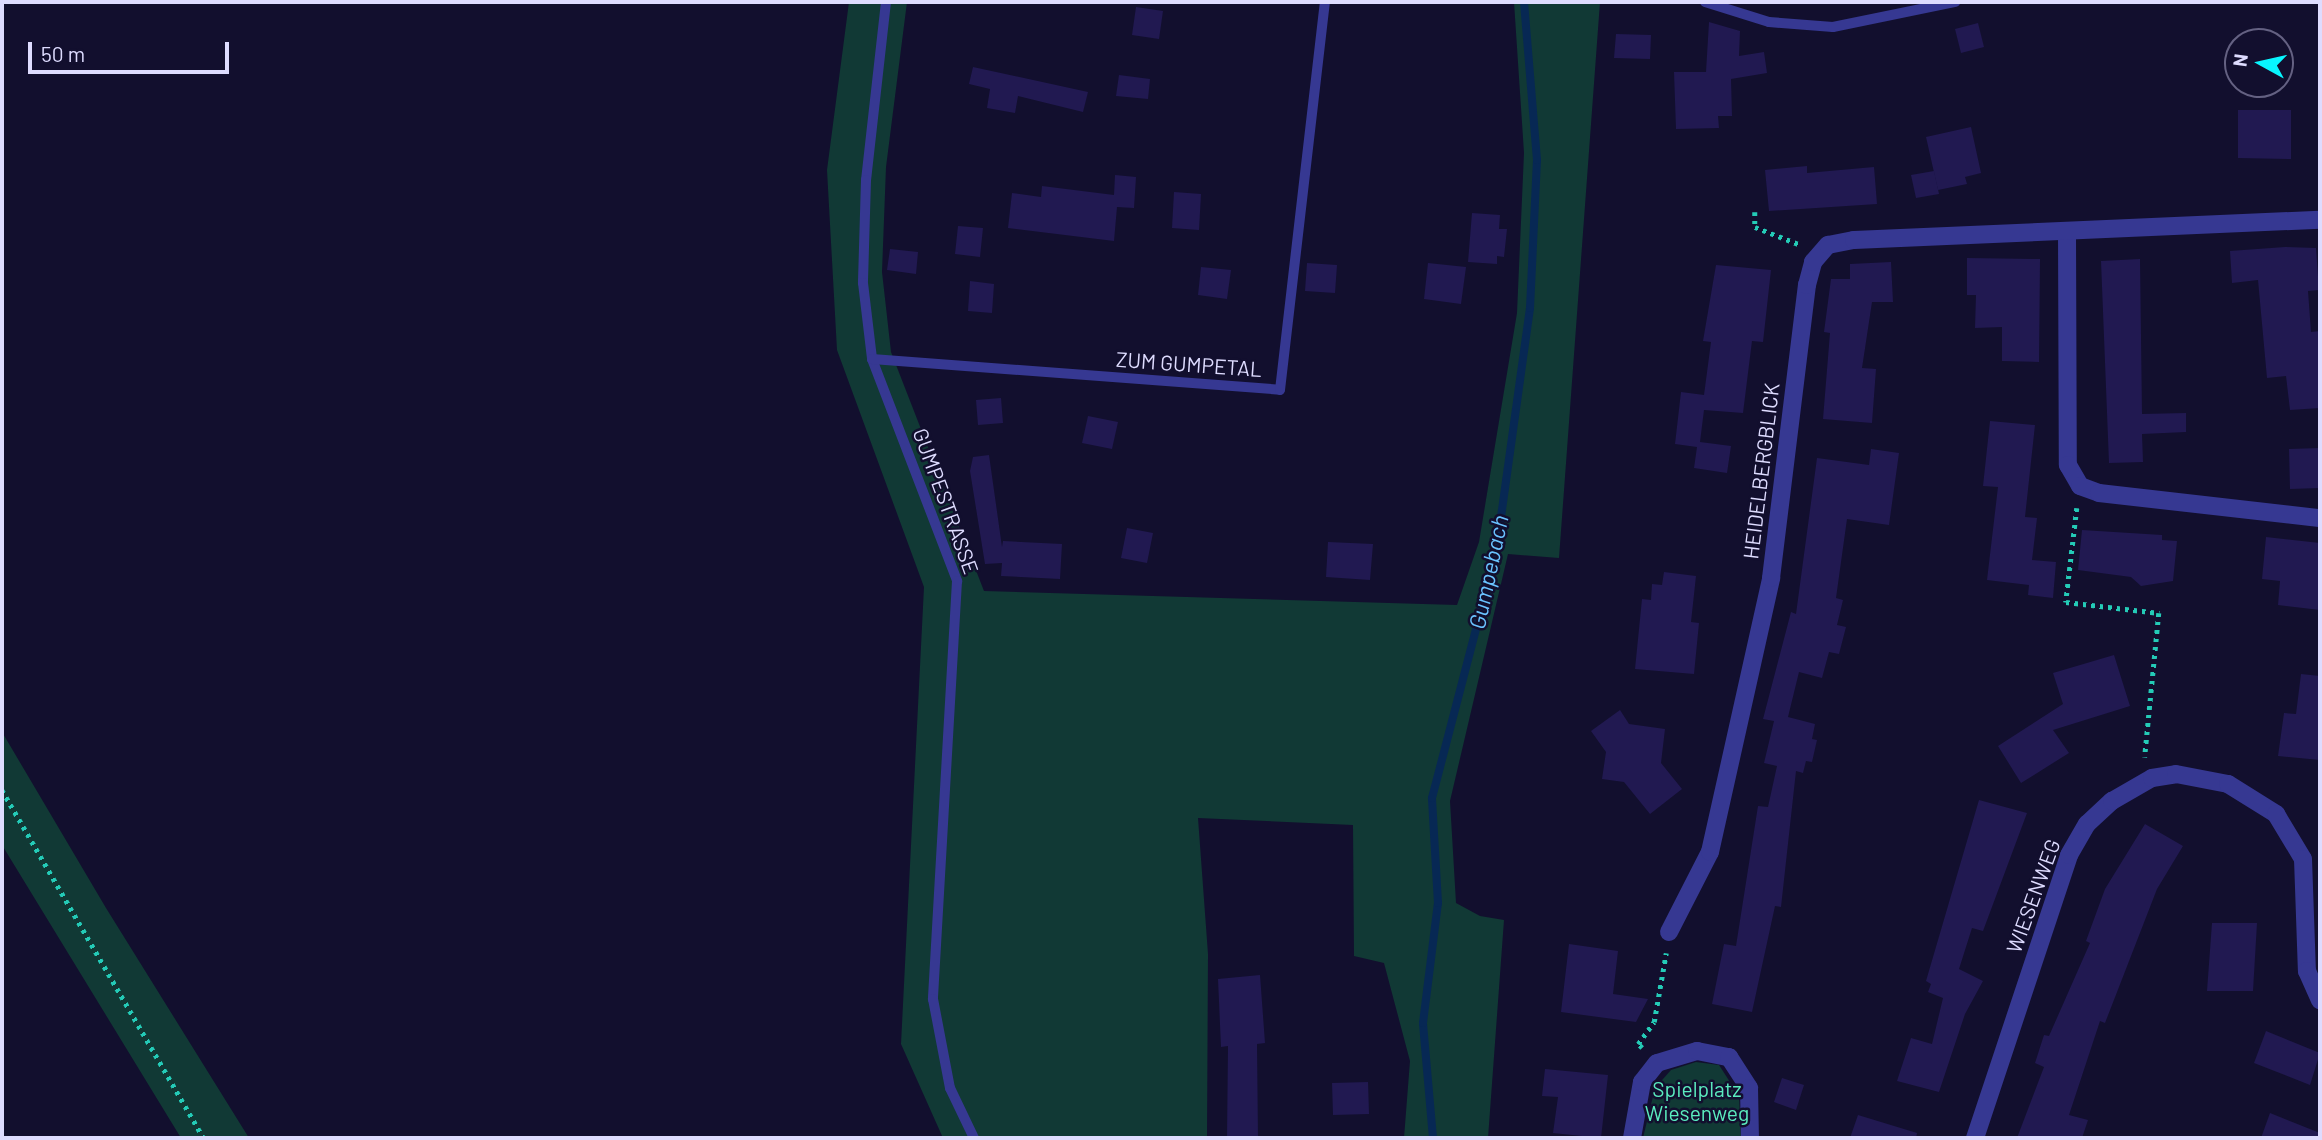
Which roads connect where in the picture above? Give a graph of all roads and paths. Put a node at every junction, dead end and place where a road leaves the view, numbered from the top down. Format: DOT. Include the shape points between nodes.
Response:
graph roads {
  1 [pos="886,2"];
  2 [pos="1325,2"];
  3 [pos="1705,2"];
  4 [pos="1955,2"];
  5 [pos="1755,212"];
  6 [pos="2320,220"];
  7 [pos="2067,232"];
  8 [pos="1821,253"];
  9 [pos="872,359"];
  10 [pos="2080,486"];
  11 [pos="2320,519"];
  12 [pos="2143,782"];
  13 [pos="2,790"];
  14 [pos="1669,932"];
  15 [pos="2320,1000"];
  16 [pos="1657,1063"];
  17 [pos="204,1138"];
  18 [pos="974,1138"];
  19 [pos="1632,1138"];
  20 [pos="1750,1138"];
  21 [pos="1975,1138"];
  1 -- 9 [label="lane, GUMPESTRASSE" via="866,180 863,283"];
  2 -- 9 [label="lane, ZUM GUMPETAL" via="1280,390"];
  3 -- 4 [label="lane" via="1769,22 1833,27"];
  5 -- 8 [label="path" via="1755,227"];
  6 -- 7 [label="street"];
  7 -- 8 [label="street" via="1854,240 1828,245"];
  7 -- 10 [label="street" via="2068,465"];
  8 -- 14 [label="street, HEIDELBERGBLICK" via="1807,285 1771,579 1710,852"];
  9 -- 18 [label="lane, GUMPESTRASSE" via="957,581 933,999 950,1088"];
  10 -- 11 [label="street" via="2099,493"];
  10 -- 12 [label="path" via="2066,602 2159,612"];
  12 -- 15 [label="street, WIESENWEG" via="2176,774 2200,776 2256,797 2276,814 2303,859 2306,971"];
  12 -- 21 [label="street, WIESENWEG" via="2087,824 2069,855"];
  13 -- 17 [label="path"];
  14 -- 16 [label="path" via="1654,1022 1638,1044"];
  16 -- 19 [label="street" via="1642,1082"];
  16 -- 20 [label="street" via="1697,1051 1728,1057 1749,1088"];
}
